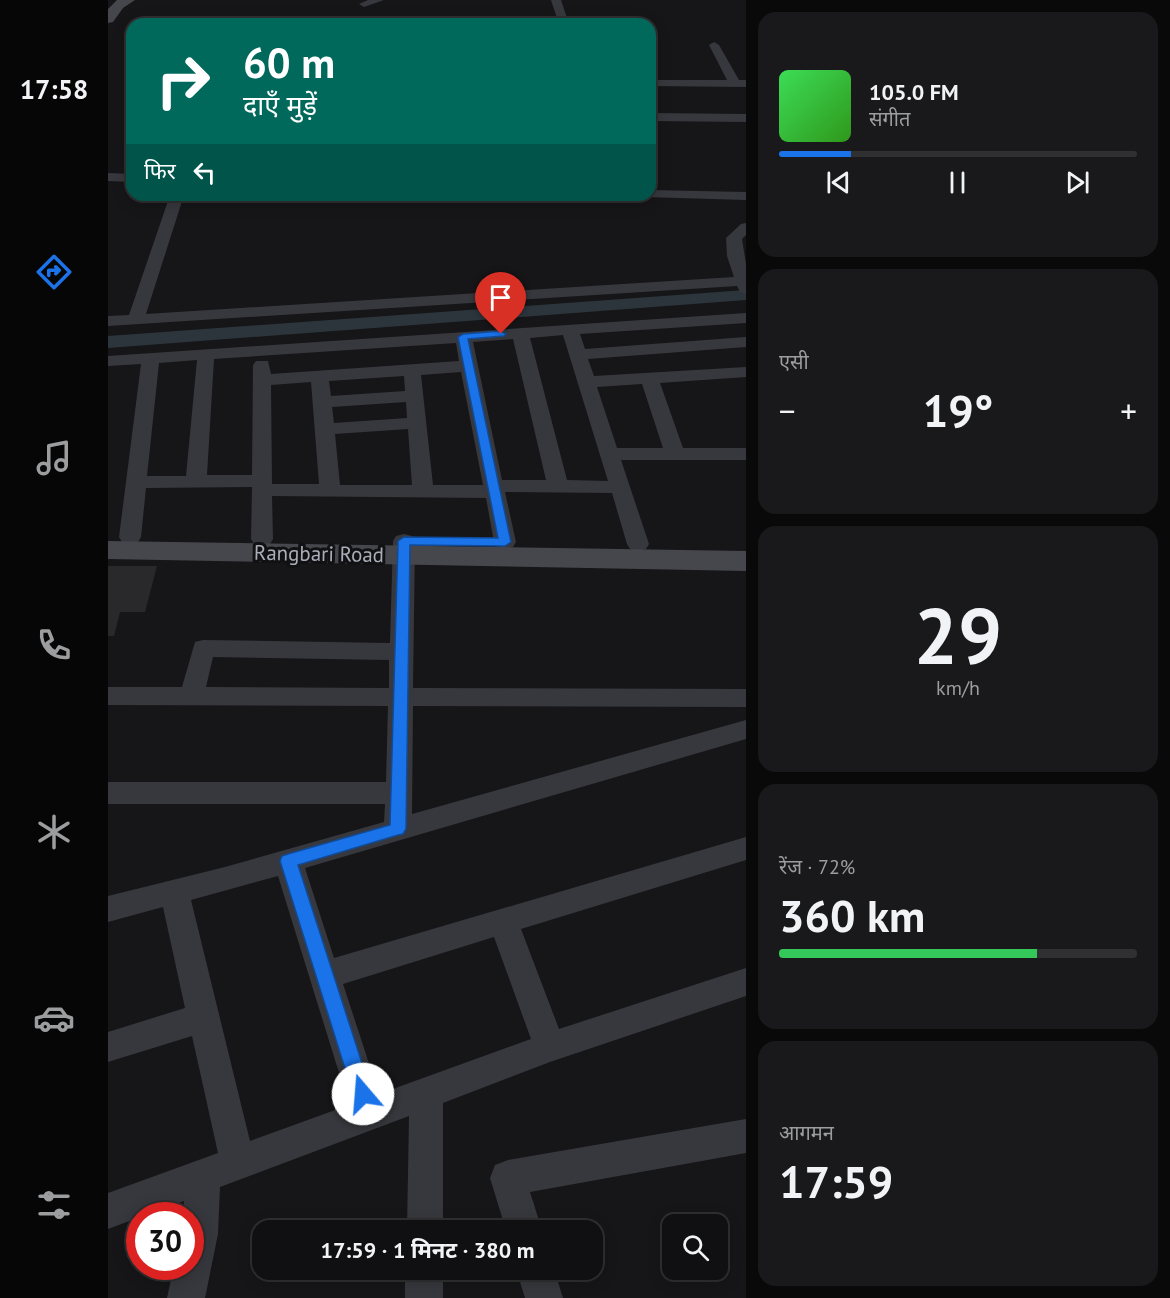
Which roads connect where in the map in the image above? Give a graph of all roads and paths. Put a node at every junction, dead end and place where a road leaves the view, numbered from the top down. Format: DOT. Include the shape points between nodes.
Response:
graph roads {
  1 [pos="108,0"];
  2 [pos="120,0"];
  3 [pos="128,0"];
  4 [pos="380,0"];
  5 [pos="556,0"];
  6 [pos="364,4"];
  7 [pos="562,18"];
  8 [pos="108,19"];
  9 [pos="714,45"];
  10 [pos="656,83"];
  11 [pos="740,84"];
  12 [pos="656,117"];
  13 [pos="746,118"];
  14 [pos="108,177"];
  15 [pos="126,178"];
  16 [pos="108,184"];
  17 [pos="126,184"];
  18 [pos="656,187"];
  19 [pos="746,189"];
  20 [pos="656,194"];
  21 [pos="746,196"];
  22 [pos="175,201"];
  23 [pos="746,227"];
  24 [pos="745,283"];
  25 [pos="746,318"];
  26 [pos="136,319"];
  27 [pos="108,321"];
  28 [pos="570,330"];
  29 [pos="520,333"];
  30 [pos="463,337"];
  31 [pos="746,342"];
  32 [pos="262,351"];
  33 [pos="207,354"];
  34 [pos="578,355"];
  35 [pos="152,358"];
  36 [pos="108,361"];
  37 [pos="469,366"];
  38 [pos="412,370"];
  39 [pos="746,372"];
  40 [pos="320,376"];
  41 [pos="649,378"];
  42 [pos="262,380"];
  43 [pos="586,382"];
  44 [pos="414,396"];
  45 [pos="322,402"];
  46 [pos="417,423"];
  47 [pos="325,429"];
  48 [pos="609,454"];
  49 [pos="675,454"];
  50 [pos="746,454"];
  51 [pos="137,482"];
  52 [pos="196,482"];
  53 [pos="262,485"];
  54 [pos="558,487"];
  55 [pos="620,487"];
  56 [pos="494,489"];
  57 [pos="330,490"];
  58 [pos="423,491"];
  59 [pos="262,539"];
  60 [pos="115,541"];
  61 [pos="505,542"];
  62 [pos="638,544"];
  63 [pos="746,546"];
  64 [pos="404,548"];
  65 [pos="746,561"];
  66 [pos="402,652"];
  67 [pos="108,696"];
  68 [pos="192,696"];
  69 [pos="400,697"];
  70 [pos="746,698"];
  71 [pos="746,729"];
  72 [pos="108,793"];
  73 [pos="398,793"];
  74 [pos="398,829"];
  75 [pos="746,848"];
  76 [pos="288,861"];
  77 [pos="174,892"];
  78 [pos="108,909"];
  79 [pos="503,921"];
  80 [pos="325,975"];
  81 [pos="746,982"];
  82 [pos="204,1017"];
  83 [pos="108,1047"];
  84 [pos="550,1047"];
  85 [pos="426,1093"];
  86 [pos="369,1114"];
  87 [pos="746,1136"];
  88 [pos="238,1163"];
  89 [pos="203,1176"];
  90 [pos="108,1211"];
  91 [pos="424,1220"];
  92 [pos="521,1220"];
  93 [pos="424,1280"];
  94 [pos="539,1280"];
  95 [pos="186,1298"];
  96 [pos="424,1298"];
  97 [pos="544,1298"];
  1 -- 2 [label="street"];
  3 -- 8 [label="street" via="118,5"];
  4 -- 6 [label="street"];
  5 -- 7 [label="street"];
  9 -- 11 [label="street"];
  10 -- 11 [label="street"];
  12 -- 13 [label="street"];
  14 -- 15 [label="street"];
  16 -- 17 [label="street"];
  18 -- 19 [label="street"];
  20 -- 21 [label="street"];
  22 -- 26 [label="street"];
  23 -- 24 [label="street" via="734,238 735,256"];
  24 -- 26 [label="street"];
  25 -- 28 [label="street"];
  26 -- 27 [label="street"];
  28 -- 29 [label="street"];
  28 -- 34 [label="street"];
  29 -- 30 [label="street"];
  29 -- 54 [label="street"];
  30 -- 32 [label="street"];
  30 -- 37 [label="street"];
  31 -- 34 [label="street"];
  32 -- 33 [label="street"];
  32 -- 42 [label="street"];
  33 -- 35 [label="street"];
  33 -- 52 [label="street"];
  34 -- 43 [label="street"];
  35 -- 36 [label="street"];
  35 -- 51 [label="street"];
  37 -- 38 [label="street"];
  37 -- 56 [label="street"];
  38 -- 40 [label="street"];
  38 -- 44 [label="street"];
  39 -- 41 [label="street"];
  40 -- 42 [label="street"];
  40 -- 45 [label="street"];
  41 -- 43 [label="street"];
  41 -- 49 [label="street"];
  42 -- 53 [label="street"];
  43 -- 48 [label="street"];
  44 -- 45 [label="street"];
  44 -- 46 [label="street"];
  45 -- 47 [label="street"];
  46 -- 47 [label="street"];
  46 -- 58 [label="street"];
  47 -- 57 [label="street"];
  48 -- 49 [label="street"];
  48 -- 55 [label="street"];
  49 -- 50 [label="street"];
  51 -- 52 [label="street"];
  51 -- 60 [label="street"];
  52 -- 53 [label="street"];
  53 -- 57 [label="street"];
  53 -- 59 [label="street"];
  54 -- 55 [label="street"];
  54 -- 56 [label="street"];
  55 -- 62 [label="street"];
  56 -- 58 [label="street"];
  56 -- 61 [label="street"];
  57 -- 58 [label="street"];
  59 -- 60 [label="street, Rangbari Road"];
  59 -- 64 [label="street, Rangbari Road"];
  60 -- 64 [label="street, Rangbari Road"];
  61 -- 62 [label="street, Rangbari Road"];
  61 -- 64 [label="street, Rangbari Road"];
  62 -- 63 [label="street, Rangbari Road"];
  64 -- 65 [label="street, Rangbari Road"];
  64 -- 66 [label="street"];
  66 -- 68 [label="street" via="202,648"];
  66 -- 69 [label="street"];
  67 -- 68 [label="street"];
  68 -- 69 [label="street"];
  69 -- 70 [label="street"];
  69 -- 73 [label="street"];
  71 -- 74 [label="street"];
  72 -- 73 [label="street"];
  73 -- 74 [label="street"];
  74 -- 76 [label="street"];
  75 -- 79 [label="street"];
  76 -- 77 [label="street"];
  76 -- 80 [label="street"];
  77 -- 78 [label="street"];
  77 -- 82 [label="street"];
  79 -- 80 [label="street"];
  79 -- 84 [label="street"];
  80 -- 86 [label="street"];
  81 -- 84 [label="street"];
  82 -- 83 [label="street"];
  82 -- 88 [label="street"];
  84 -- 85 [label="street"];
  85 -- 86 [label="street"];
  85 -- 91 [label="street"];
  86 -- 88 [label="street"];
  87 -- 92 [label="street" via="508,1178"];
  88 -- 89 [label="street"];
  89 -- 90 [label="street"];
  89 -- 95 [label="street" via="200,1234"];
  93 -- 96 [label="street"];
  94 -- 97 [label="street"];
}
